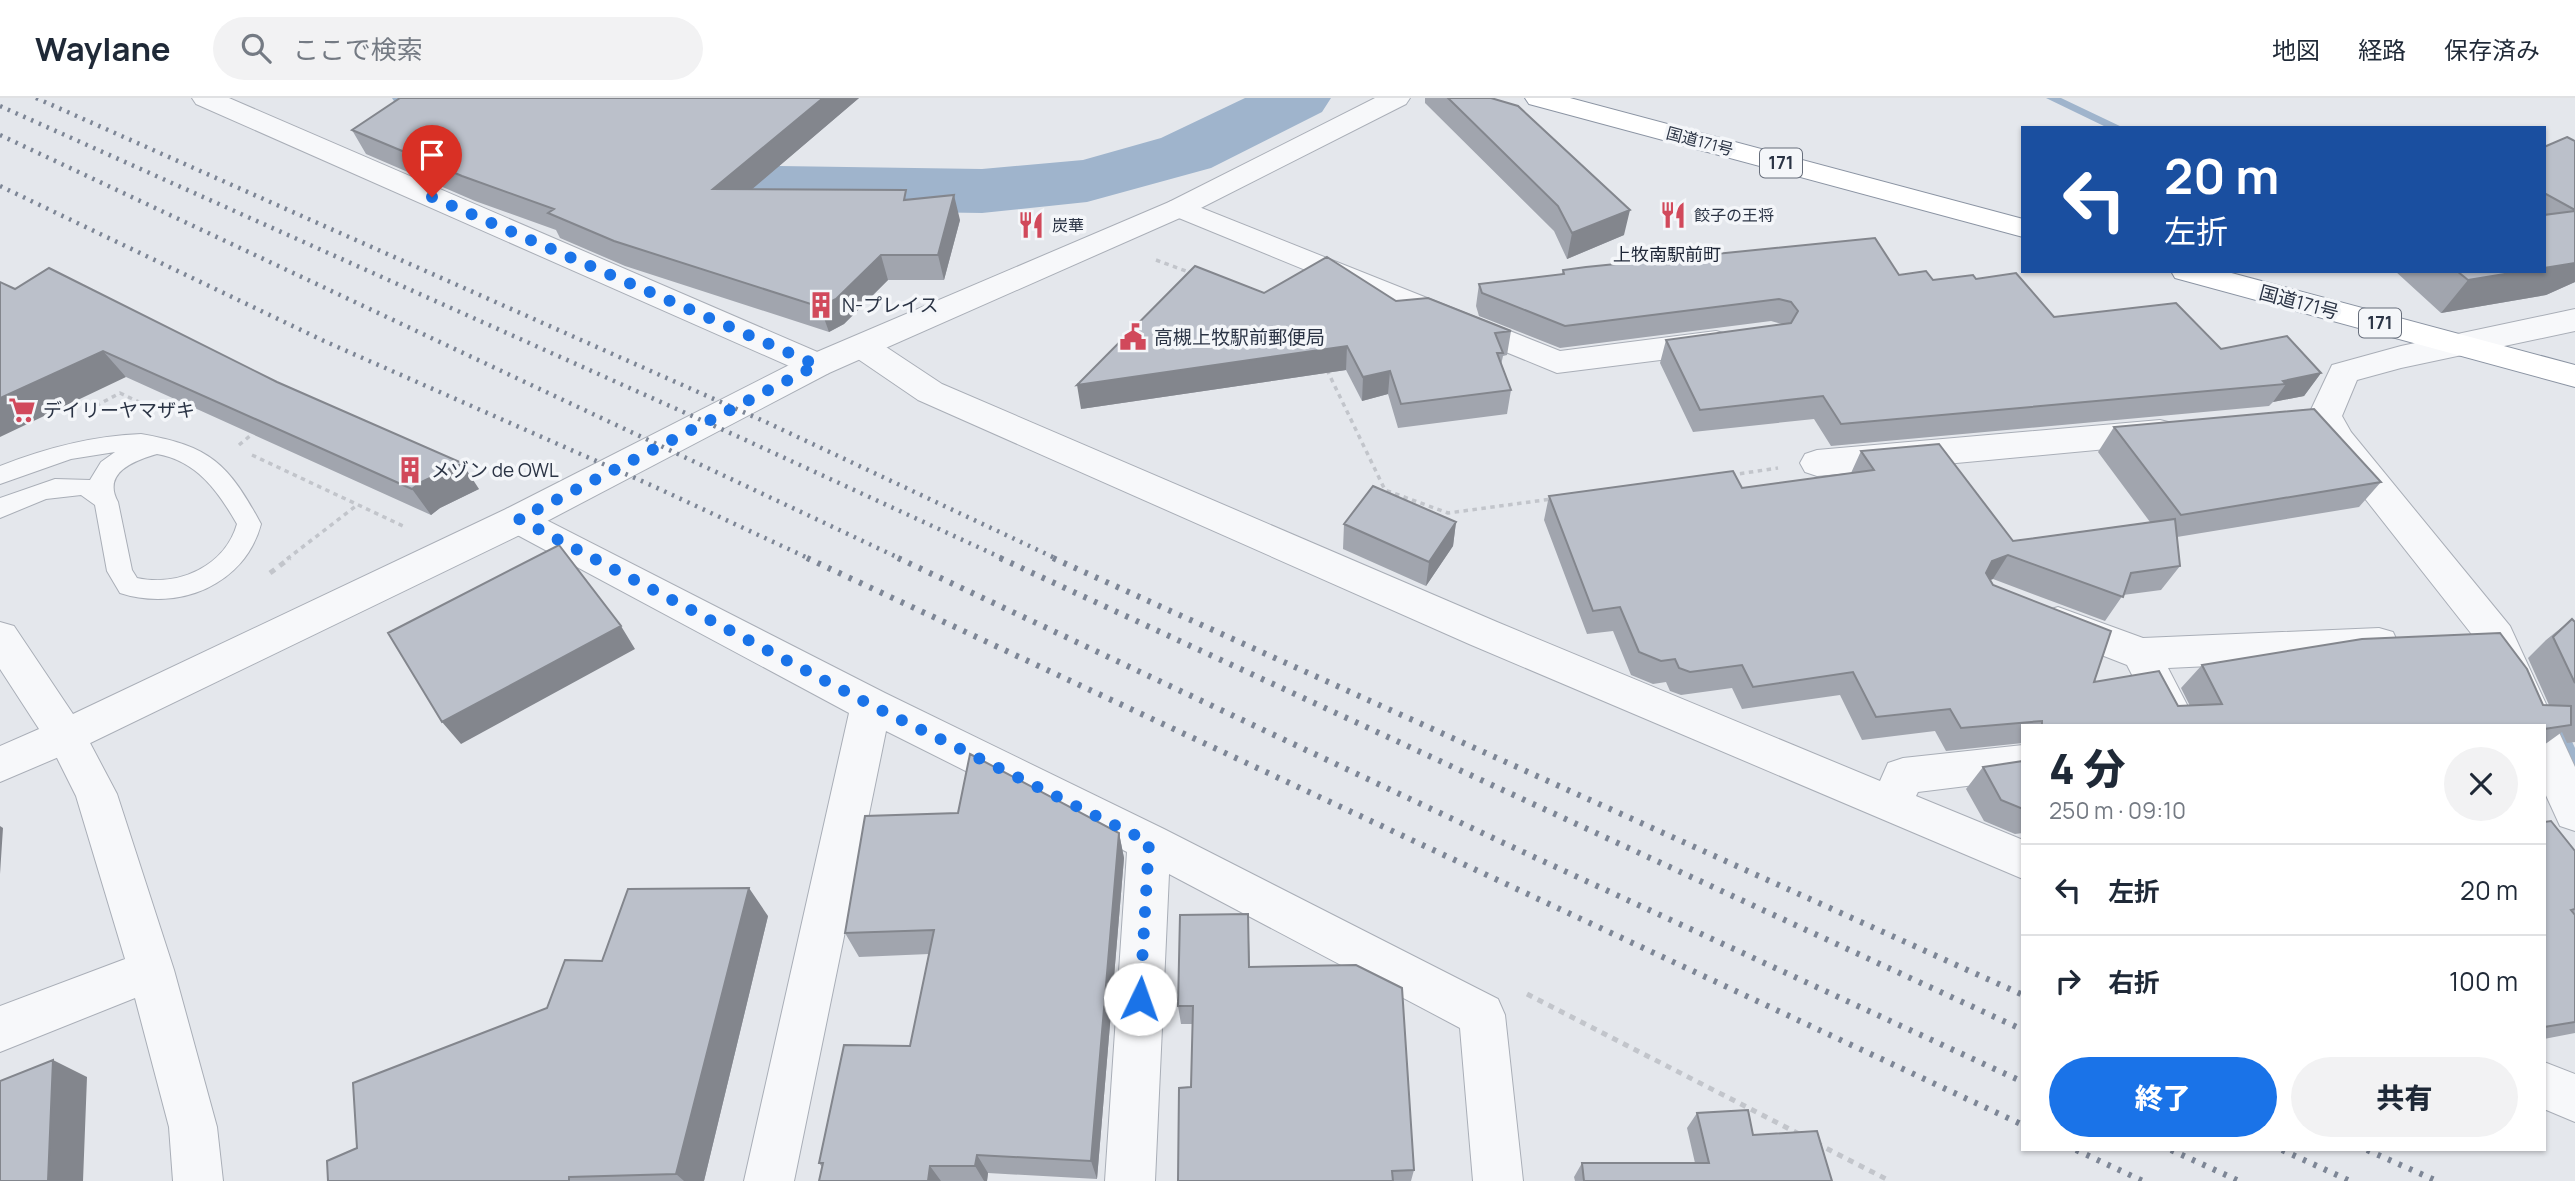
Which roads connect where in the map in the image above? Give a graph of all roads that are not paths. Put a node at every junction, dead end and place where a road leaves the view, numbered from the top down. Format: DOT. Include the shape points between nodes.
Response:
graph roads {
  1 [pos="206,98"];
  2 [pos="1396,98"];
  3 [pos="1539,98"];
  4 [pos="1179,208"];
  5 [pos="2021,227"];
  6 [pos="2193,273"];
  7 [pos="2575,320"];
  8 [pos="1744,338"];
  9 [pos="2463,346"];
  10 [pos="863,347"];
  11 [pos="817,365"];
  12 [pos="2575,376"];
  13 [pos="2188,429"];
  14 [pos="159,444"];
  15 [pos="1817,463"];
  16 [pos="0,475"];
  17 [pos="100,494"];
  18 [pos="0,509"];
  19 [pos="519,519"];
  20 [pos="2029,611"];
  21 [pos="2496,637"];
  22 [pos="0,638"];
  23 [pos="2455,639"];
  24 [pos="2414,641"];
  25 [pos="2141,654"];
  26 [pos="871,705"];
  27 [pos="2177,724"];
  28 [pos="2536,724"];
  29 [pos="66,736"];
  30 [pos="2546,748"];
  31 [pos="2021,762"];
  32 [pos="0,764"];
  33 [pos="1892,805"];
  34 [pos="2575,813"];
  35 [pos="1149,842"];
  36 [pos="2021,859"];
  37 [pos="151,970"];
  38 [pos="0,1029"];
  39 [pos="2546,1086"];
  40 [pos="2575,1098"];
  41 [pos="198,1181"];
  42 [pos="769,1181"];
  43 [pos="1130,1181"];
  44 [pos="1498,1181"];
  1 -- 11 [label="street"];
  2 -- 4 [label="street"];
  3 -- 5 [label="highway, 国道171号 / 171"];
  4 -- 8 [label="street" via="1557,362"];
  4 -- 10 [label="street"];
  6 -- 9 [label="highway, 国道171号 / 171"];
  7 -- 9 [label="street"];
  9 -- 12 [label="highway, 国道171号 / 171"];
  9 -- 21 [label="street" via="2380,360 2344,373 2321,410 2338,440"];
  10 -- 11 [label="street"];
  10 -- 33 [label="street" via="930,392"];
  11 -- 19 [label="street"];
  13 -- 15 [label="street"];
  14 -- 16 [label="lane" via="117,442 70,449"];
  14 -- 17 [label="lane" via="109,468"];
  14 -- 17 [label="lane" via="194,456 212,469 229,485 242,508 248,535 224,566 175,589 142,591 130,586 120,571 106,502"];
  17 -- 18 [label="lane" via="89,488 56,488"];
  19 -- 26 [label="street"];
  19 -- 29 [label="street"];
  20 -- 25 [label="street"];
  21 -- 23 [label="street"];
  21 -- 28 [label="street"];
  22 -- 29 [label="street"];
  24 -- 25 [label="street"];
  25 -- 27 [label="street"];
  26 -- 35 [label="street"];
  26 -- 42 [label="street"];
  29 -- 32 [label="street"];
  29 -- 37 [label="street" via="96,794"];
  30 -- 34 [label="street"];
  31 -- 33 [label="street" via="1903,776"];
  33 -- 36 [label="street"];
  35 -- 43 [label="street"];
  35 -- 44 [label="street" via="1482,1015"];
  37 -- 38 [label="street"];
  37 -- 41 [label="street" via="193,1127"];
  39 -- 40 [label="street"];
}
